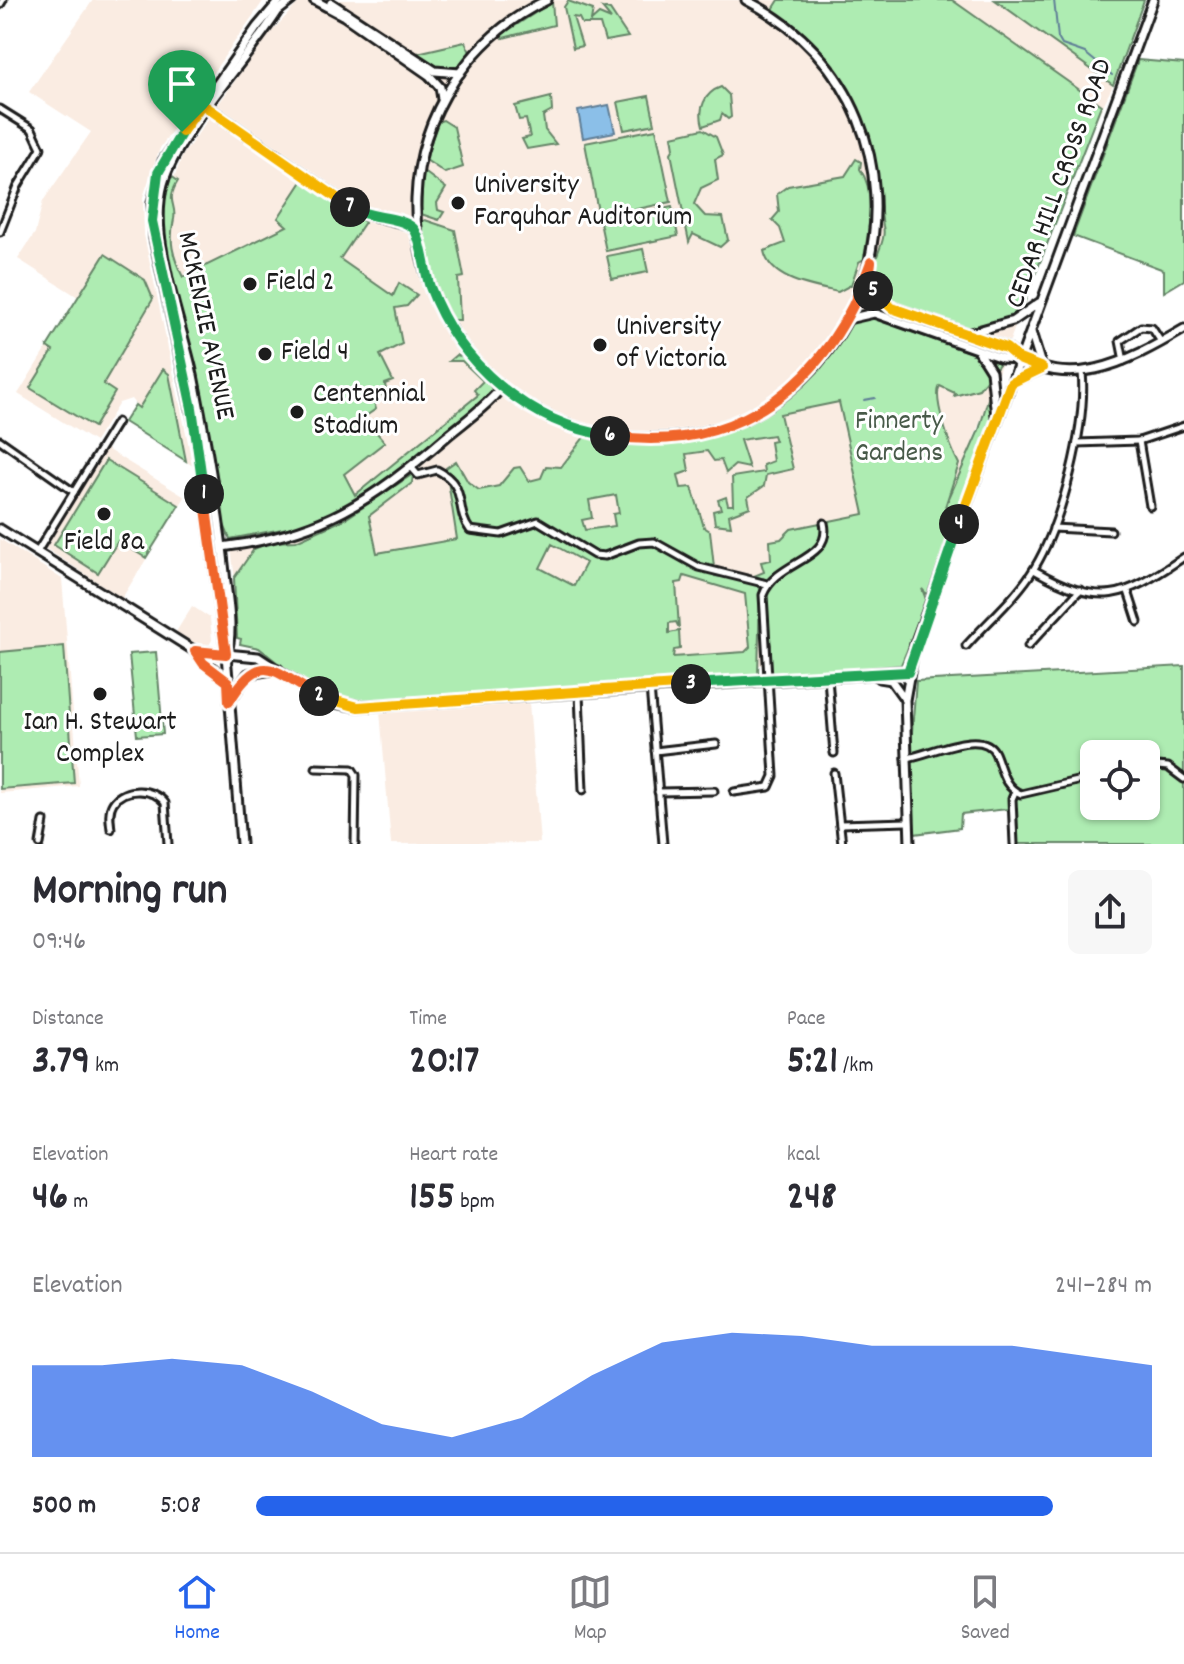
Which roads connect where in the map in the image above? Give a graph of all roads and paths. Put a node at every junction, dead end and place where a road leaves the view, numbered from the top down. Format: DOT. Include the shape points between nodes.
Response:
graph roads {
  1 [pos="280,0"];
  2 [pos="292,0"];
  3 [pos="314,0"];
  4 [pos="326,0"];
  5 [pos="547,0"];
  6 [pos="746,0"];
  7 [pos="1153,0"];
  8 [pos="460,73"];
  9 [pos="442,102"];
  10 [pos="205,106"];
  11 [pos="0,109"];
  12 [pos="0,232"];
  13 [pos="417,233"];
  14 [pos="871,262"];
  15 [pos="1041,302"];
  16 [pos="848,319"];
  17 [pos="1184,329"];
  18 [pos="1030,330"];
  19 [pos="965,334"];
  20 [pos="1161,342"];
  21 [pos="974,348"];
  22 [pos="1019,359"];
  23 [pos="1124,362"];
  24 [pos="1042,368"];
  25 [pos="1082,372"];
  26 [pos="1011,383"];
  27 [pos="501,388"];
  28 [pos="996,421"];
  29 [pos="117,422"];
  30 [pos="1184,426"];
  31 [pos="0,440"];
  32 [pos="1139,441"];
  33 [pos="1077,443"];
  34 [pos="411,467"];
  35 [pos="74,492"];
  36 [pos="1150,506"];
  37 [pos="206,513"];
  38 [pos="824,523"];
  39 [pos="1053,528"];
  40 [pos="0,529"];
  41 [pos="1111,531"];
  42 [pos="222,547"];
  43 [pos="37,552"];
  44 [pos="1184,557"];
  45 [pos="213,561"];
  46 [pos="1034,570"];
  47 [pos="767,584"];
  48 [pos="1080,590"];
  49 [pos="1128,591"];
  50 [pos="1138,622"];
  51 [pos="966,646"];
  52 [pos="1028,646"];
  53 [pos="195,651"];
  54 [pos="226,654"];
  55 [pos="278,669"];
  56 [pos="908,672"];
  57 [pos="871,675"];
  58 [pos="828,678"];
  59 [pos="767,680"];
  60 [pos="228,682"];
  61 [pos="650,687"];
  62 [pos="579,694"];
  63 [pos="905,700"];
  64 [pos="229,702"];
  65 [pos="716,744"];
  66 [pos="655,751"];
  67 [pos="834,753"];
  68 [pos="905,758"];
  69 [pos="1160,765"];
  70 [pos="316,768"];
  71 [pos="834,773"];
  72 [pos="1184,779"];
  73 [pos="1080,781"];
  74 [pos="583,790"];
  75 [pos="714,791"];
  76 [pos="658,792"];
  77 [pos="734,792"];
  78 [pos="1015,792"];
  79 [pos="44,821"];
  80 [pos="907,822"];
  81 [pos="840,824"];
  82 [pos="111,829"];
  83 [pos="40,844"];
  84 [pos="168,844"];
  85 [pos="241,844"];
  86 [pos="355,844"];
  87 [pos="663,844"];
  88 [pos="842,844"];
  89 [pos="910,844"];
  90 [pos="1014,844"];
  1 -- 10 [label="main road, MCKENZIE AVENUE"];
  2 -- 10 [label="main road, MCKENZIE AVENUE"];
  3 -- 9 [label="main road" via="432,77"];
  4 -- 8 [label="main road" via="437,72"];
  5 -- 8 [label="main road" via="492,36"];
  6 -- 14 [label="main road" via="812,47 854,106 876,185"];
  7 -- 15 [label="main road, CEDAR HILL CROSS ROAD"];
  8 -- 9 [label="main road"];
  9 -- 13 [label="main road" via="420,162"];
  10 -- 13 [label="main road" via="358,212 406,224"];
  10 -- 37 [label="main road, MCKENZIE AVENUE" via="161,166 151,212 192,408"];
  10 -- 42 [label="main road, MCKENZIE AVENUE" via="169,168 159,223 203,428"];
  11 -- 12 [label="street" via="32,129 41,148 17,187"];
  13 -- 27 [label="main road" via="424,269 446,325"];
  14 -- 16 [label="main road"];
  14 -- 19 [label="main road" via="870,285 884,303"];
  15 -- 18 [label="main road, CEDAR HILL CROSS ROAD"];
  15 -- 19 [label="main road" via="1013,321"];
  16 -- 21 [label="main road" via="874,313"];
  16 -- 27 [label="main road" via="824,356 790,389 748,416 697,434 641,439 592,433 534,410"];
  17 -- 20 [label="main road"];
  18 -- 22 [label="main road, CEDAR HILL CROSS ROAD"];
  18 -- 24 [label="main road"];
  19 -- 22 [label="main road" via="1006,348"];
  20 -- 23 [label="main road"];
  20 -- 23 [label="street" via="1149,326 1122,337"];
  21 -- 22 [label="main road"];
  21 -- 28 [label="main road" via="991,371"];
  22 -- 24 [label="main road"];
  22 -- 26 [label="main road, CEDAR HILL CROSS ROAD"];
  23 -- 25 [label="main road"];
  24 -- 25 [label="main road"];
  24 -- 26 [label="main road"];
  25 -- 33 [label="street"];
  26 -- 28 [label="main road, CEDAR HILL CROSS ROAD"];
  27 -- 34 [label="main road"];
  28 -- 56 [label="main road, CEDAR HILL CROSS ROAD"];
  29 -- 35 [label="street"];
  30 -- 32 [label="street"];
  31 -- 35 [label="street"];
  32 -- 33 [label="street"];
  32 -- 36 [label="street"];
  33 -- 39 [label="street"];
  34 -- 42 [label="main road" via="332,519"];
  34 -- 47 [label="street" via="418,475 437,470 450,478 470,530 501,534 538,521 594,555 605,556 654,542 699,567"];
  35 -- 43 [label="street"];
  37 -- 42 [label="main road"];
  37 -- 45 [label="main road, MCKENZIE AVENUE"];
  38 -- 47 [label="street" via="819,549 783,568"];
  39 -- 41 [label="street"];
  39 -- 46 [label="street"];
  40 -- 43 [label="main road"];
  42 -- 45 [label="main road"];
  42 -- 54 [label="main road, MCKENZIE AVENUE" via="230,642"];
  43 -- 53 [label="main road"];
  44 -- 49 [label="street"];
  45 -- 54 [label="main road, MCKENZIE AVENUE"];
  46 -- 48 [label="street"];
  46 -- 51 [label="street"];
  47 -- 59 [label="street" via="761,605"];
  48 -- 49 [label="street" via="1097,596"];
  48 -- 52 [label="street"];
  49 -- 50 [label="street"];
  53 -- 54 [label="main road"];
  53 -- 60 [label="main road"];
  54 -- 55 [label="main road" via="254,656"];
  54 -- 60 [label="main road, MCKENZIE AVENUE"];
  55 -- 62 [label="main road" via="323,698 358,707"];
  55 -- 64 [label="main road" via="248,674"];
  56 -- 57 [label="main road"];
  56 -- 63 [label="main road, CEDAR HILL CROSS ROAD"];
  57 -- 58 [label="main road"];
  57 -- 63 [label="main road" via="891,680"];
  58 -- 59 [label="main road"];
  58 -- 67 [label="street"];
  59 -- 61 [label="main road"];
  59 -- 77 [label="street" via="774,776 769,787"];
  60 -- 64 [label="main road, MCKENZIE AVENUE"];
  61 -- 62 [label="main road"];
  61 -- 66 [label="street"];
  62 -- 74 [label="street"];
  63 -- 68 [label="main road, CEDAR HILL CROSS ROAD"];
  64 -- 85 [label="main road, MCKENZIE AVENUE"];
  65 -- 66 [label="street"];
  66 -- 76 [label="street"];
  68 -- 78 [label="street" via="984,742"];
  68 -- 80 [label="main road, CEDAR HILL CROSS ROAD"];
  69 -- 72 [label="street"];
  70 -- 86 [label="street" via="352,769 356,775"];
  71 -- 81 [label="street"];
  73 -- 78 [label="street" via="1029,794"];
  75 -- 76 [label="street"];
  76 -- 87 [label="street"];
  78 -- 90 [label="street"];
  79 -- 83 [label="street"];
  80 -- 81 [label="street"];
  80 -- 89 [label="main road, CEDAR HILL CROSS ROAD"];
  81 -- 88 [label="street"];
  82 -- 84 [label="street" via="114,801 120,796 155,794 165,803"];
}
